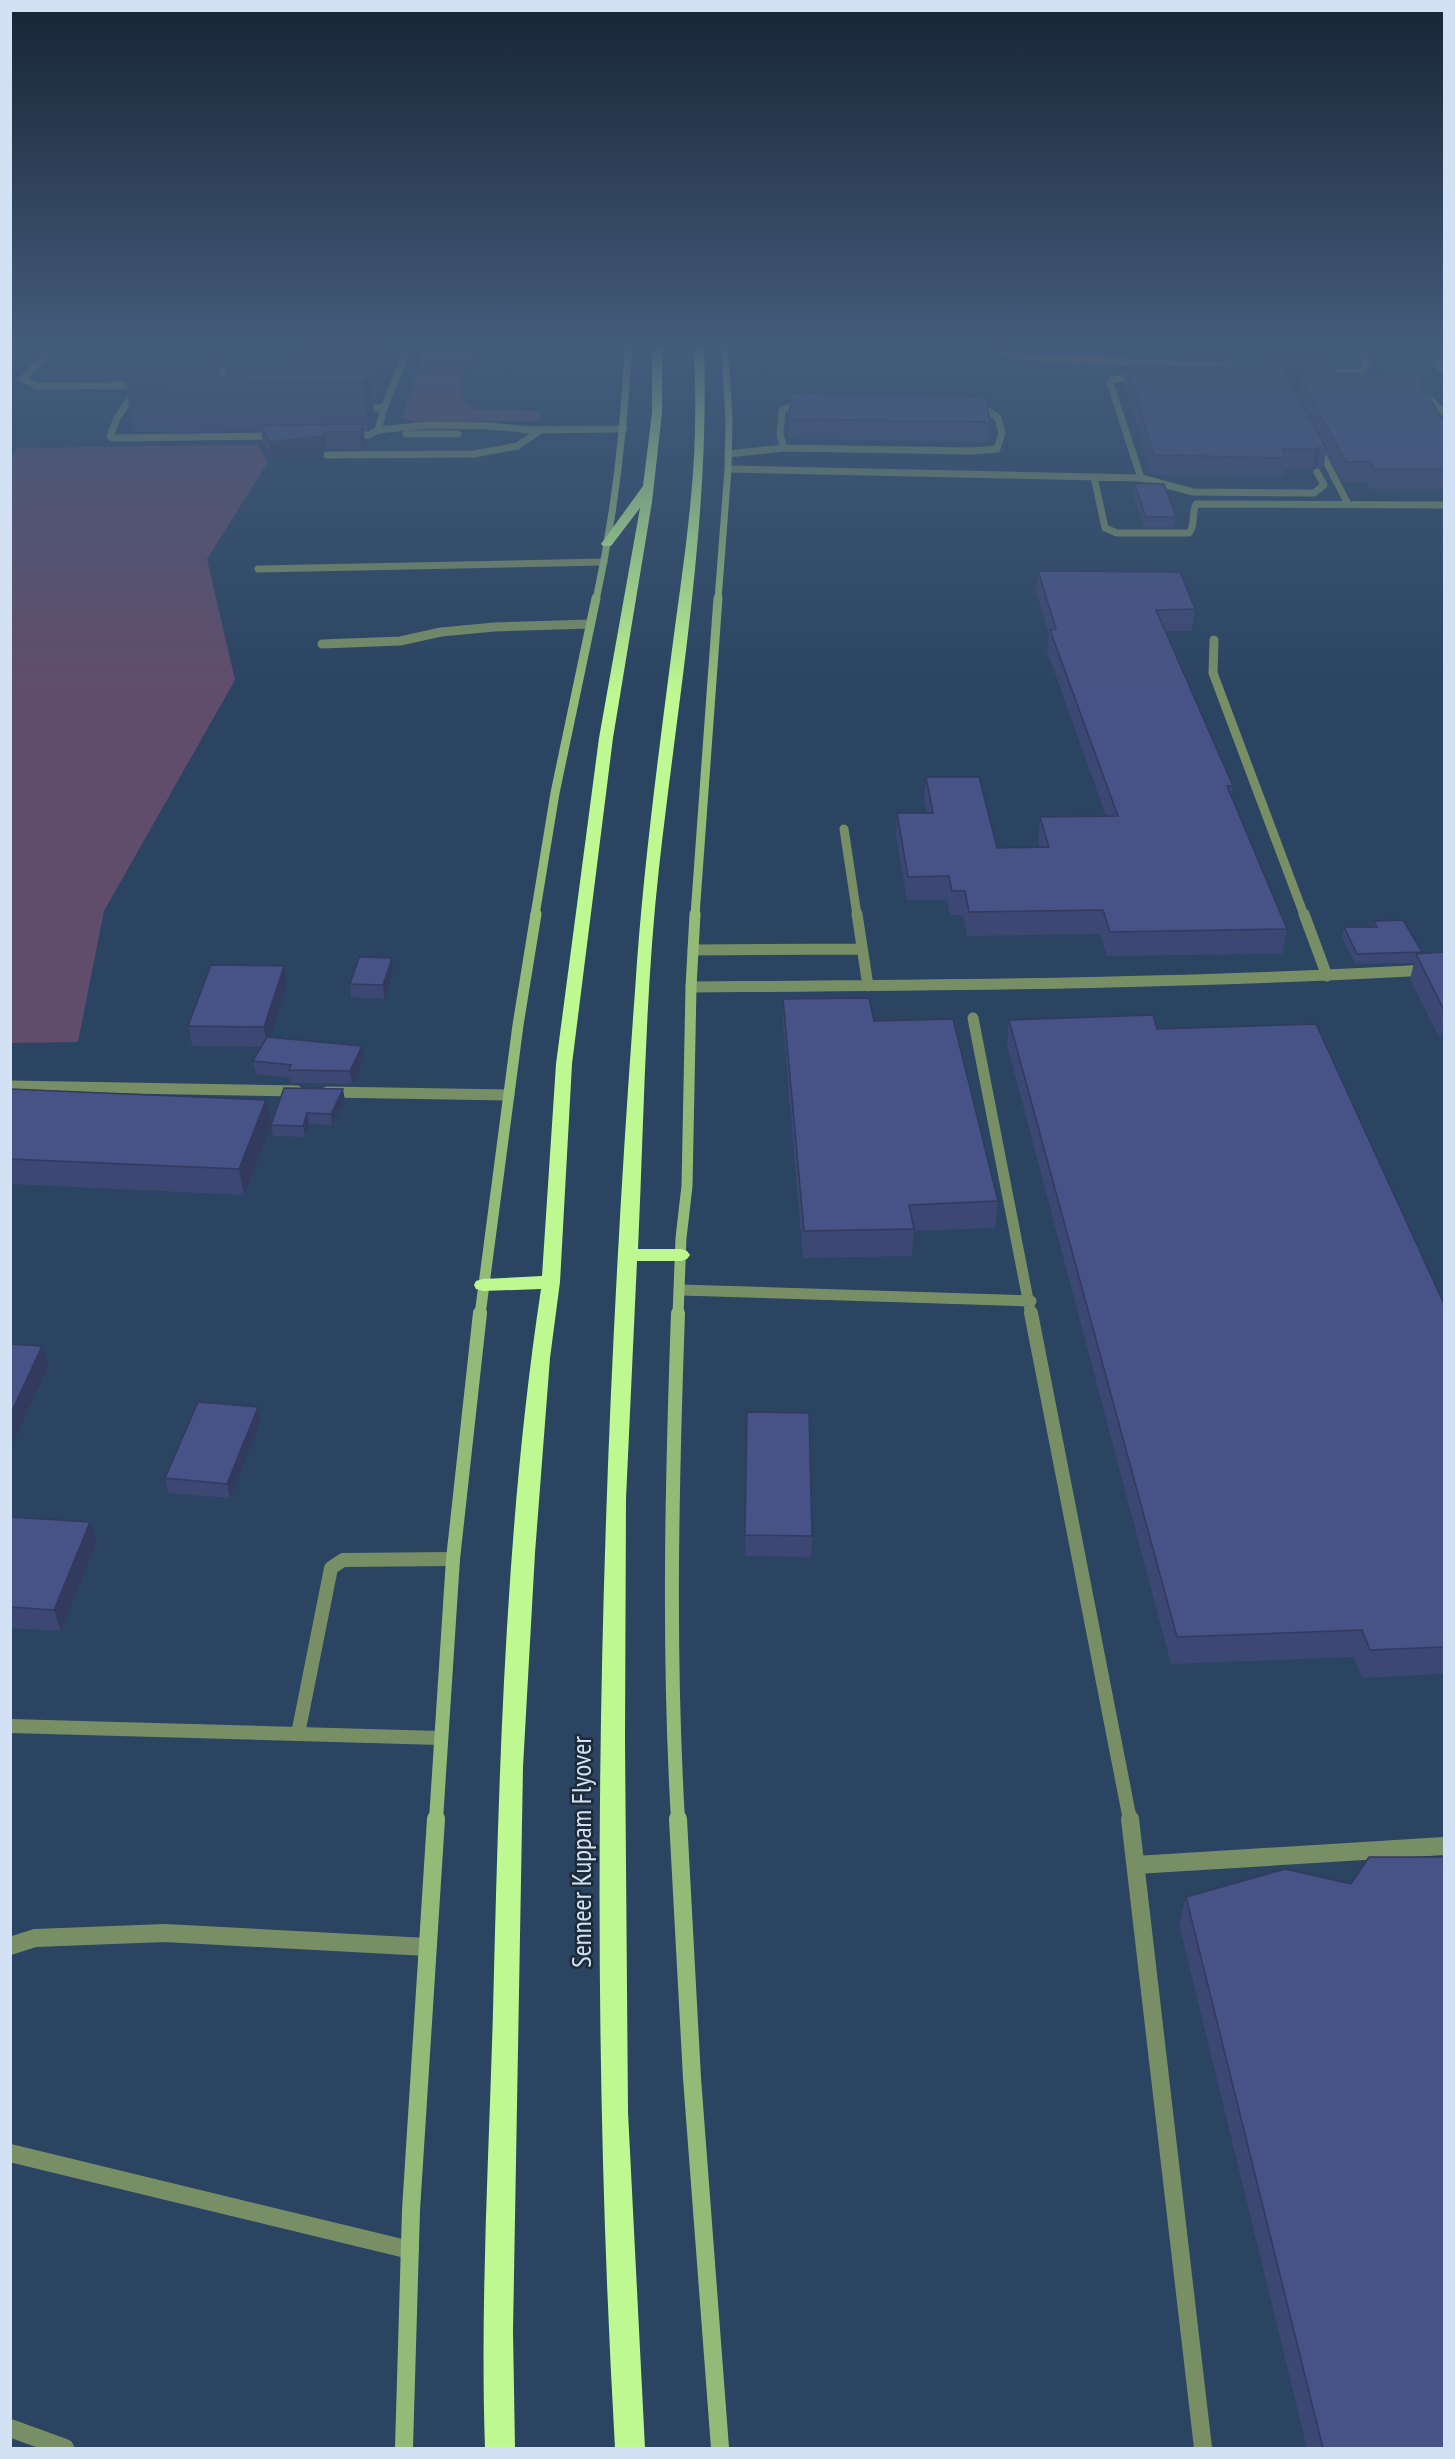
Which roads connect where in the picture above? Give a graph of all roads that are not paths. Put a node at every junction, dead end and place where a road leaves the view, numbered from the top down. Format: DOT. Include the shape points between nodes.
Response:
graph roads {
  1 [pos="619,464"];
  2 [pos="652,464"];
  3 [pos="698,464"];
  4 [pos="728,464"];
  5 [pos="1136,464"];
  6 [pos="1327,464"];
  7 [pos="728,469"];
  8 [pos="1317,472"];
  9 [pos="1094,477"];
  10 [pos="1141,478"];
  11 [pos="650,479"];
  12 [pos="1348,504"];
  13 [pos="1444,505"];
  14 [pos="607,544"];
  15 [pos="604,562"];
  16 [pos="258,569"];
  17 [pos="591,624"];
  18 [pos="1214,640"];
  19 [pos="322,644"];
  20 [pos="844,829"];
  21 [pos="862,949"];
  22 [pos="693,950"];
  23 [pos="1444,969"];
  24 [pos="1327,976"];
  25 [pos="868,986"];
  26 [pos="691,987"];
  27 [pos="973,1018"];
  28 [pos="10,1086"];
  29 [pos="510,1095"];
  30 [pos="629,1255"];
  31 [pos="681,1255"];
  32 [pos="550,1282"];
  33 [pos="483,1285"];
  34 [pos="681,1290"];
  35 [pos="1030,1301"];
  36 [pos="453,1559"];
  37 [pos="10,1726"];
  38 [pos="298,1734"];
  39 [pos="440,1738"];
  40 [pos="1444,1846"];
  41 [pos="1136,1865"];
  42 [pos="10,1946"];
  43 [pos="428,1947"];
  44 [pos="10,2153"];
  45 [pos="410,2250"];
  46 [pos="10,2428"];
  47 [pos="65,2448"];
  48 [pos="404,2448"];
  49 [pos="501,2448"];
  50 [pos="630,2448"];
  51 [pos="720,2448"];
  52 [pos="1203,2448"];
  1 -- 14 [label="street"];
  2 -- 11 [label="highway"];
  3 -- 30 [label="highway, Senneer Kuppam Flyover" via="690,565 651,872"];
  4 -- 7 [label="street"];
  5 -- 10 [label="street"];
  6 -- 12 [label="street"];
  7 -- 9 [label="street"];
  7 -- 22 [label="street"];
  8 -- 10 [label="street" via="1323,485 1314,493 1193,492"];
  9 -- 10 [label="street"];
  9 -- 12 [label="street" via="1104,528 1117,533 1189,533 1196,504"];
  11 -- 14 [label="highway" via="636,507"];
  11 -- 32 [label="highway" via="590,855 564,1064"];
  12 -- 13 [label="street"];
  14 -- 15 [label="street"];
  15 -- 16 [label="street"];
  15 -- 17 [label="street"];
  17 -- 19 [label="street" via="494,627 441,632 400,642"];
  17 -- 29 [label="street" via="535,910"];
  18 -- 24 [label="street" via="1213,673"];
  20 -- 21 [label="street"];
  21 -- 22 [label="street"];
  21 -- 25 [label="street"];
  22 -- 26 [label="street"];
  23 -- 24 [label="street"];
  24 -- 25 [label="street"];
  25 -- 26 [label="street"];
  26 -- 31 [label="street" via="687,1186"];
  27 -- 35 [label="street"];
  28 -- 29 [label="street"];
  29 -- 33 [label="street"];
  30 -- 31 [label="highway"];
  30 -- 50 [label="highway, Senneer Kuppam Flyover" via="616,1499 613,1762 615,2112"];
  31 -- 34 [label="street"];
  32 -- 33 [label="highway"];
  32 -- 49 [label="highway" via="524,1553 511,1767"];
  33 -- 36 [label="street"];
  34 -- 35 [label="street"];
  34 -- 51 [label="street" via="671,1512 674,1752 692,2078"];
  35 -- 41 [label="street" via="1129,1810"];
  36 -- 38 [label="street" via="343,1560 331,1568"];
  36 -- 39 [label="street"];
  37 -- 38 [label="street"];
  38 -- 39 [label="street"];
  39 -- 43 [label="street"];
  40 -- 41 [label="street"];
  41 -- 52 [label="street"];
  42 -- 43 [label="street" via="35,1938 165,1933"];
  43 -- 45 [label="street"];
  44 -- 45 [label="street"];
  45 -- 48 [label="street"];
  46 -- 47 [label="street"];
}
